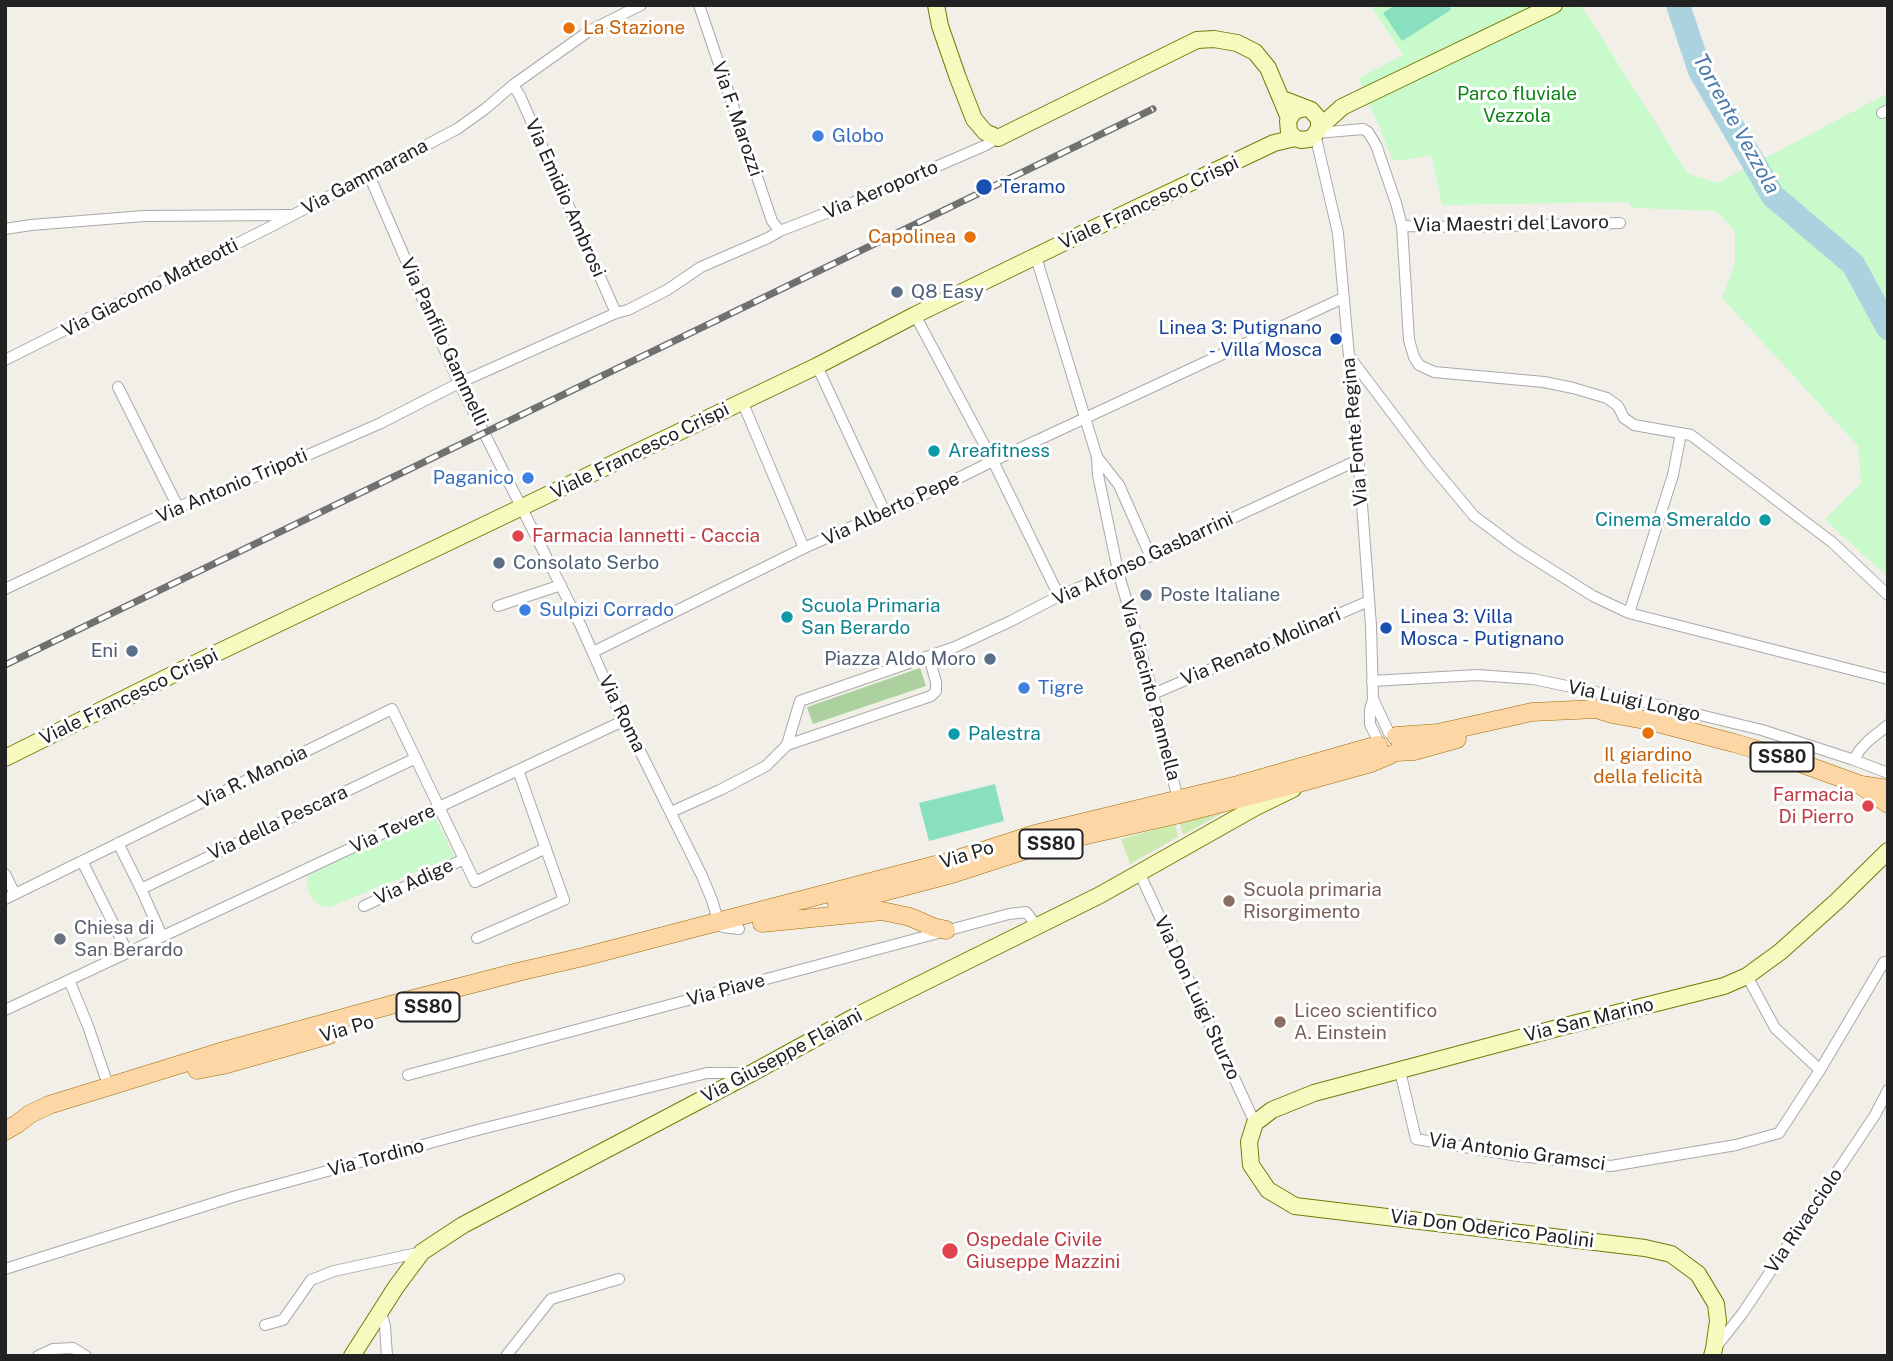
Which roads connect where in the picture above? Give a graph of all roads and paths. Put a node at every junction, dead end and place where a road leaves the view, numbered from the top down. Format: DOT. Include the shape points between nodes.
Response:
graph roads {
  1 [pos="642,5"];
  2 [pos="699,5"];
  3 [pos="936,5"];
  4 [pos="1554,5"];
  5 [pos="513,85"];
  6 [pos="1282,99"];
  7 [pos="1342,107"];
  8 [pos="1309,110"];
  9 [pos="1304,131"];
  10 [pos="998,138"];
  11 [pos="369,175"];
  12 [pos="294,215"];
  13 [pos="1620,223"];
  14 [pos="1402,226"];
  15 [pos="5,229"];
  16 [pos="780,231"];
  17 [pos="1036,257"];
  18 [pos="1343,298"];
  19 [pos="616,313"];
  20 [pos="915,315"];
  21 [pos="1349,356"];
  22 [pos="5,360"];
  23 [pos="817,366"];
  24 [pos="459,383"];
  25 [pos="118,387"];
  26 [pos="742,401"];
  27 [pos="1084,419"];
  28 [pos="1681,433"];
  29 [pos="1097,457"];
  30 [pos="1358,460"];
  31 [pos="993,461"];
  32 [pos="523,507"];
  33 [pos="178,508"];
  34 [pos="885,512"];
  35 [pos="804,548"];
  36 [pos="1150,555"];
  37 [pos="1118,571"];
  38 [pos="561,585"];
  39 [pos="5,589"];
  40 [pos="1888,595"];
  41 [pos="1059,596"];
  42 [pos="1368,601"];
  43 [pos="498,606"];
  44 [pos="1629,613"];
  45 [pos="593,652"];
  46 [pos="929,657"];
  47 [pos="1888,679"];
  48 [pos="1372,681"];
  49 [pos="1153,694"];
  50 [pos="623,721"];
  51 [pos="1888,725"];
  52 [pos="1388,744"];
  53 [pos="787,745"];
  54 [pos="5,758"];
  55 [pos="416,758"];
  56 [pos="1854,760"];
  57 [pos="518,770"];
  58 [pos="1315,771"];
  59 [pos="1888,773"];
  60 [pos="1861,785"];
  61 [pos="1888,789"];
  62 [pos="1270,790"];
  63 [pos="1178,800"];
  64 [pos="1888,804"];
  65 [pos="439,807"];
  66 [pos="1256,807"];
  67 [pos="671,812"];
  68 [pos="118,844"];
  69 [pos="545,848"];
  70 [pos="1888,851"];
  71 [pos="464,859"];
  72 [pos="82,861"];
  73 [pos="951,861"];
  74 [pos="1139,872"];
  75 [pos="5,874"];
  76 [pos="141,889"];
  77 [pos="10,896"];
  78 [pos="364,906"];
  79 [pos="838,910"];
  80 [pos="718,922"];
  81 [pos="1038,927"];
  82 [pos="739,929"];
  83 [pos="946,930"];
  84 [pos="162,936"];
  85 [pos="477,938"];
  86 [pos="128,953"];
  87 [pos="1884,961"];
  88 [pos="574,971"];
  89 [pos="1746,976"];
  90 [pos="69,980"];
  91 [pos="5,1010"];
  92 [pos="1400,1070"];
  93 [pos="1820,1070"];
  94 [pos="752,1073"];
  95 [pos="408,1075"];
  96 [pos="114,1087"];
  97 [pos="1888,1090"];
  98 [pos="30,1114"];
  99 [pos="5,1119"];
  100 [pos="1255,1123"];
  101 [pos="5,1130"];
  102 [pos="422,1252"];
  103 [pos="5,1269"];
  104 [pos="618,1279"];
  105 [pos="381,1312"];
  106 [pos="265,1325"];
  107 [pos="1713,1352"];
  108 [pos="38,1356"];
  109 [pos="86,1356"];
  110 [pos="352,1356"];
  111 [pos="387,1356"];
  112 [pos="506,1356"];
  1 -- 5 [label="street, Via Gammarana" via="589,31"];
  2 -- 16 [label="street, Via F. Marozzi" via="772,221"];
  3 -- 10 [label="street" via="974,118 985,132"];
  4 -- 7 [label="street"];
  5 -- 11 [label="street, Via Gammarana" via="457,129"];
  5 -- 19 [label="street, Via Emidio Ambrosi"];
  6 -- 8 [label="street"];
  6 -- 9 [label="street, Via Aeroporto"];
  6 -- 10 [label="street, Via Aeroporto" via="1255,52 1214,38 1197,40"];
  7 -- 8 [label="street"];
  7 -- 9 [label="street"];
  8 -- 9 [label="street" via="1319,119"];
  8 -- 9 [label="street" via="1294,111"];
  9 -- 14 [label="street, Via Maestri del Lavoro" via="1367,132 1376,145"];
  9 -- 17 [label="street, Viale Francesco Crispi"];
  9 -- 18 [label="street, Via Fonte Regina" via="1321,167 1338,233"];
  10 -- 16 [label="street, Via Aeroporto"];
  11 -- 12 [label="street, Via Gammarana"];
  11 -- 24 [label="street, Via Panfilo Gammelli"];
  12 -- 15 [label="street, Via Gammarana" via="144,216"];
  12 -- 22 [label="street, Via Giacomo Matteotti"];
  13 -- 14 [label="street, Via Maestri del Lavoro"];
  14 -- 28 [label="street, Via Maestri del Lavoro" via="1409,340 1419,365 1434,372 1573,388 1607,398 1634,425"];
  16 -- 19 [label="street, Via Aeroporto"];
  17 -- 20 [label="street, Viale Francesco Crispi"];
  17 -- 27 [label="street, Via Giacinto Pannella"];
  18 -- 21 [label="street, Via Fonte Regina"];
  18 -- 27 [label="street, Via Alberto Pepe"];
  19 -- 24 [label="street, Via Aeroporto"];
  20 -- 23 [label="street, Viale Francesco Crispi"];
  20 -- 31 [label="street"];
  21 -- 30 [label="street, Via Fonte Regina"];
  21 -- 44 [label="street" via="1474,516 1593,596"];
  23 -- 26 [label="street, Viale Francesco Crispi"];
  23 -- 34 [label="street"];
  24 -- 32 [label="street, Via Panfilo Gammelli"];
  24 -- 33 [label="street, Via Antonio Tripoti" via="381,423"];
  25 -- 33 [label="street"];
  26 -- 32 [label="street, Viale Francesco Crispi"];
  26 -- 35 [label="street"];
  27 -- 29 [label="street, Via Giacinto Pannella"];
  27 -- 31 [label="street, Via Alberto Pepe"];
  28 -- 40 [label="street, Via Maestri del Lavoro" via="1708,446 1796,513"];
  28 -- 44 [label="street" via="1673,475"];
  29 -- 36 [label="street, Via Giacinto Pannella" via="1119,485"];
  29 -- 37 [label="street, Via Giacinto Pannella"];
  30 -- 36 [label="street, Via Alfonso Gasbarrini"];
  30 -- 42 [label="street, Via Fonte Regina"];
  31 -- 34 [label="street, Via Alberto Pepe"];
  31 -- 41 [label="street"];
  32 -- 38 [label="street, Via Roma"];
  32 -- 54 [label="street, Viale Francesco Crispi"];
  33 -- 39 [label="street, Via Antonio Tripoti"];
  34 -- 35 [label="street, Via Alberto Pepe"];
  35 -- 45 [label="street, Via Alberto Pepe"];
  36 -- 37 [label="street, Via Alfonso Gasbarrini"];
  37 -- 41 [label="street, Via Alfonso Gasbarrini"];
  37 -- 49 [label="street, Via Giacinto Pannella"];
  38 -- 43 [label="street"];
  38 -- 45 [label="street, Via Roma"];
  41 -- 46 [label="street, Via Alfonso Gasbarrini"];
  42 -- 48 [label="street, Via Fonte Regina"];
  42 -- 49 [label="street, Via Renato Molinari"];
  44 -- 47 [label="street"];
  45 -- 50 [label="street, Via Roma"];
  46 -- 53 [label="street, Via Alfonso Gasbarrini" via="800,701"];
  46 -- 53 [label="street" via="936,682 931,696"];
  48 -- 52 [label="street, Via Fonte Regina"];
  48 -- 56 [label="street, Via Luigi Longo" via="1478,675 1533,679 1762,730"];
  49 -- 63 [label="street, Via Giacinto Pannella"];
  50 -- 57 [label="street, Via Tevere"];
  50 -- 67 [label="street, Via Roma"];
  51 -- 56 [label="street"];
  52 -- 58 [label="main road, Via Giuseppe Flaiani / SS80" via="1371,763"];
  52 -- 60 [label="main road, SS80" via="1414,751 1517,725 1612,715 1734,743"];
  53 -- 67 [label="street" via="766,766"];
  55 -- 65 [label="street, Via R. Manoia"];
  55 -- 68 [label="street, Via R. Manoia" via="392,709"];
  55 -- 76 [label="street, Via della Pescara"];
  56 -- 59 [label="street, Via Luigi Longo"];
  57 -- 65 [label="street, Via Tevere"];
  57 -- 69 [label="street"];
  58 -- 62 [label="main road, SS80"];
  58 -- 63 [label="main road, Via Po / SS80"];
  58 -- 66 [label="street, Via Giuseppe Flaiani"];
  60 -- 61 [label="main road, SS80"];
  60 -- 64 [label="main road, SS80"];
  62 -- 66 [label="street, Via Giuseppe Flaiani"];
  62 -- 79 [label="main road, Via Po / SS80" via="1038,846"];
  63 -- 73 [label="main road, Via Po / SS80" via="1035,834"];
  65 -- 71 [label="street, Via R. Manoia"];
  65 -- 84 [label="street, Via Tevere"];
  66 -- 74 [label="street, Via Giuseppe Flaiani"];
  67 -- 80 [label="street, Via Roma"];
  68 -- 72 [label="street, Via R. Manoia"];
  68 -- 76 [label="street"];
  69 -- 71 [label="street, Via R. Manoia" via="475,881"];
  69 -- 85 [label="street" via="564,900"];
  70 -- 89 [label="street, Via San Marino" via="1789,944"];
  71 -- 78 [label="street, Via Adige"];
  72 -- 77 [label="street, Via R. Manoia"];
  72 -- 86 [label="street"];
  73 -- 79 [label="main road" via="939,870 836,898"];
  73 -- 80 [label="main road, Via Po / SS80"];
  74 -- 81 [label="street, Via Giuseppe Flaiani"];
  74 -- 100 [label="street, Via Don Luigi Sturzo"];
  75 -- 77 [label="street"];
  76 -- 84 [label="street"];
  79 -- 82 [label="main road, Via Po / SS80"];
  79 -- 83 [label="main road" via="882,911"];
  80 -- 82 [label="street"];
  80 -- 88 [label="main road" via="710,931 583,963"];
  80 -- 96 [label="main road, Via Po / SS80" via="386,1006"];
  81 -- 83 [label="street, Via Piave" via="1026,912"];
  81 -- 94 [label="street, Via Giuseppe Flaiani"];
  82 -- 88 [label="main road, Via Po / SS80"];
  83 -- 95 [label="street, Via Piave"];
  84 -- 86 [label="street, Via Tevere"];
  86 -- 90 [label="street, Via Tevere"];
  87 -- 93 [label="street, Via Antonio Gramsci"];
  88 -- 96 [label="main road, Via Po / SS80" via="223,1065"];
  89 -- 92 [label="street, Via San Marino" via="1724,986"];
  89 -- 93 [label="street" via="1774,1028"];
  90 -- 91 [label="street, Via Tevere"];
  90 -- 96 [label="street"];
  92 -- 93 [label="street, Via Antonio Gramsci" via="1416,1139 1612,1166 1779,1133"];
  92 -- 100 [label="street, Via San Marino" via="1314,1093 1272,1110"];
  94 -- 102 [label="street, Via Giuseppe Flaiani" via="463,1225"];
  94 -- 103 [label="street, Via Tordino" via="707,1073 481,1129 236,1196"];
  96 -- 98 [label="main road, Via Po / SS80"];
  97 -- 107 [label="street, Via Rivacciolo"];
  98 -- 99 [label="main road, Via Po / SS80"];
  98 -- 101 [label="main road, Via Po / SS80"];
  100 -- 107 [label="street, Via Don Oderico Paolini" via="1249,1142 1251,1165 1268,1190 1295,1206 1671,1254 1698,1274 1716,1304"];
  102 -- 105 [label="street, Via Giuseppe Flaiani"];
  102 -- 106 [label="street" via="311,1280 282,1320"];
  104 -- 112 [label="street" via="551,1299"];
  105 -- 110 [label="street, Via Giuseppe Flaiani"];
  105 -- 111 [label="street"];
  108 -- 109 [label="street" via="73,1348"];
}
